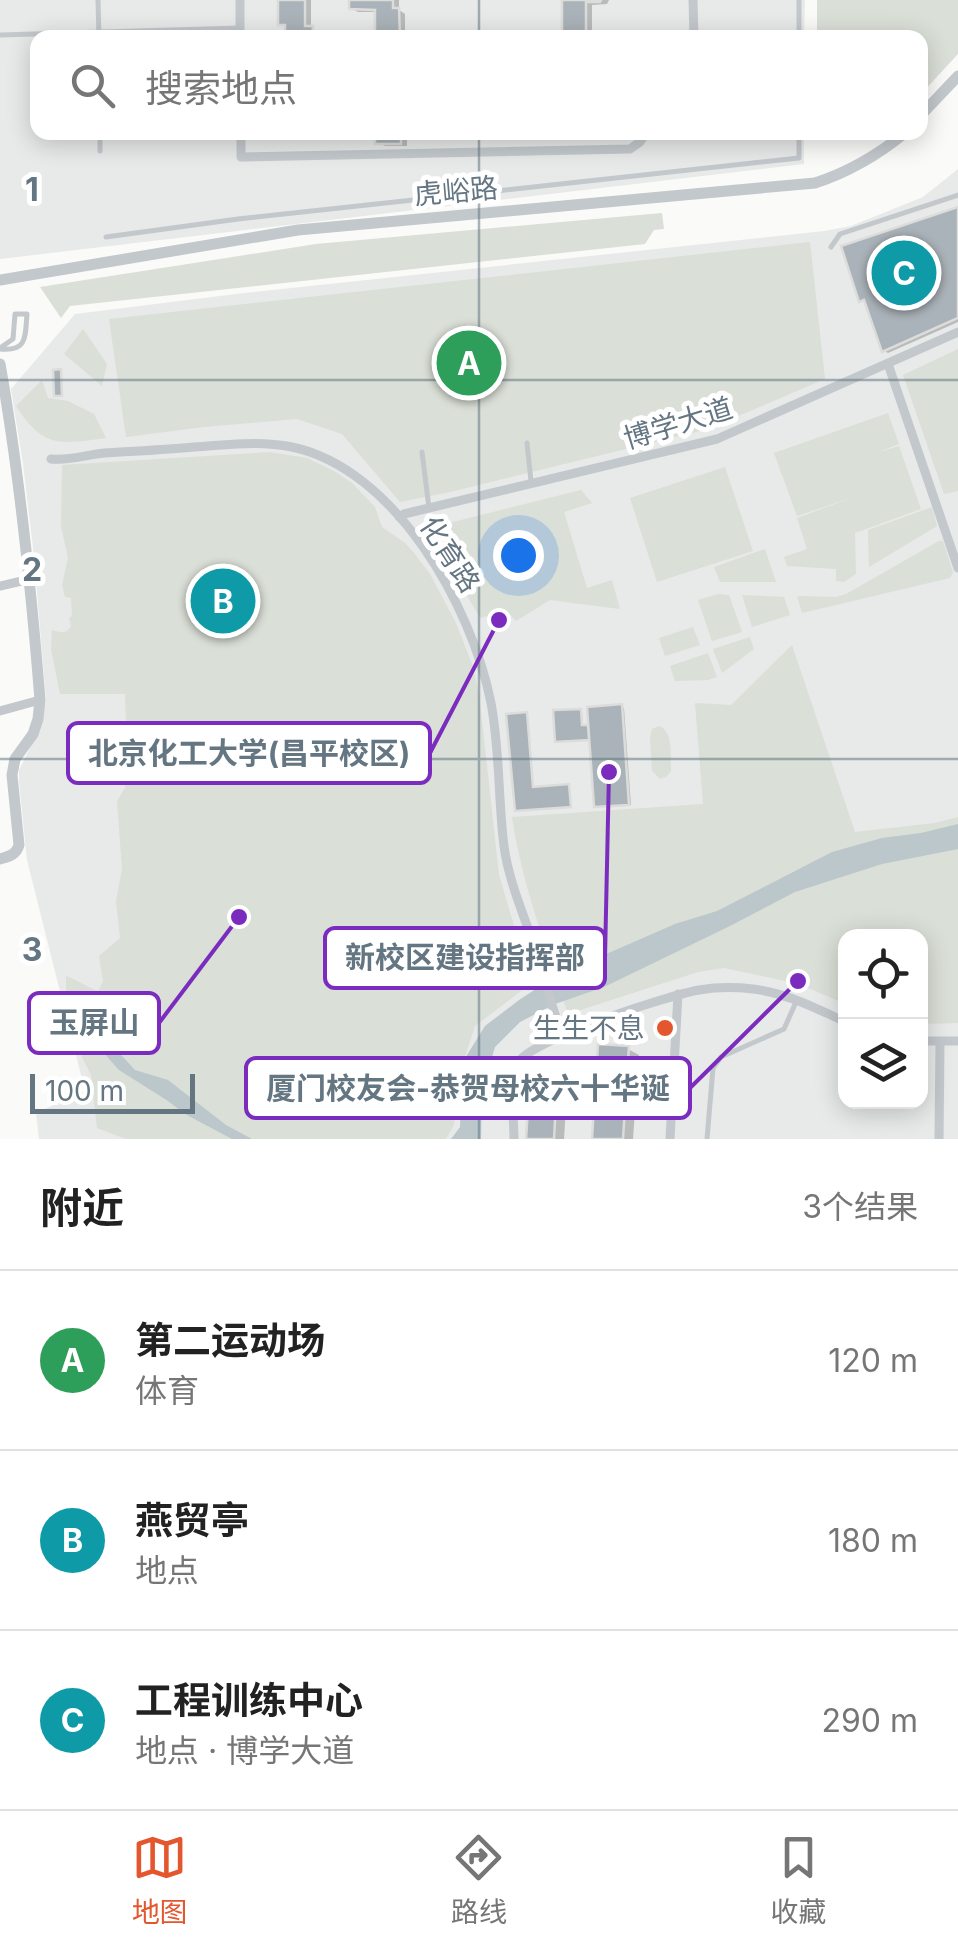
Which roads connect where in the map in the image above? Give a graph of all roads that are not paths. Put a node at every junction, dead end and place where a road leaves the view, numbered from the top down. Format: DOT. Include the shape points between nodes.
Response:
graph roads {
  1 [pos="98,0"];
  2 [pos="240,0"];
  3 [pos="693,0"];
  4 [pos="799,0"];
  5 [pos="99,30"];
  6 [pos="240,30"];
  7 [pos="694,30"];
  8 [pos="799,30"];
  9 [pos="0,35"];
  10 [pos="30,35"];
  11 [pos="958,76"];
  12 [pos="928,108"];
  13 [pos="100,140"];
  14 [pos="241,140"];
  15 [pos="641,140"];
  16 [pos="799,140"];
  17 [pos="895,140"];
  18 [pos="100,151"];
  19 [pos="958,195"];
  20 [pos="106,237"];
  21 [pos="830,247"];
  22 [pos="0,280"];
  23 [pos="958,332"];
  24 [pos="0,349"];
  25 [pos="0,364"];
  26 [pos="888,364"];
  27 [pos="2,382"];
  28 [pos="527,443"];
  29 [pos="422,452"];
  30 [pos="51,460"];
  31 [pos="532,484"];
  32 [pos="429,508"];
  33 [pos="398,518"];
  34 [pos="958,568"];
  35 [pos="30,579"];
  36 [pos="0,586"];
  37 [pos="40,700"];
  38 [pos="0,710"];
  39 [pos="6,776"];
  40 [pos="0,859"];
  41 [pos="678,994"];
  42 [pos="797,999"];
  43 [pos="840,1019"];
  44 [pos="562,1034"];
  45 [pos="940,1041"];
  46 [pos="958,1041"];
  47 [pos="928,1042"];
  48 [pos="514,1139"];
  49 [pos="670,1139"];
  50 [pos="707,1139"];
  51 [pos="939,1139"];
  1 -- 5 [label="lane"];
  2 -- 6 [label="street"];
  3 -- 7 [label="street"];
  4 -- 8 [label="lane"];
  9 -- 10 [label="lane"];
  11 -- 12 [label="street"];
  13 -- 18 [label="lane"];
  14 -- 15 [label="street" via="241,158 630,149"];
  16 -- 20 [label="lane" via="799,158"];
  17 -- 22 [label="street, 虎峪路" via="815,183 298,230"];
  19 -- 21 [label="lane" via="840,234"];
  23 -- 26 [label="street, 博学大道"];
  24 -- 24 [label="lane" via="20,347 28,314 15,314 13,339"];
  25 -- 27 [label="street"];
  26 -- 31 [label="street, 博学大道" via="717,439"];
  26 -- 34 [label="street"];
  27 -- 35 [label="street"];
  28 -- 31 [label="lane"];
  29 -- 32 [label="lane"];
  30 -- 33 [label="street, 化育路" via="272,444 335,462"];
  31 -- 32 [label="street, 博学大道"];
  32 -- 33 [label="street, 博学大道"];
  33 -- 44 [label="street, 化育路" via="432,559 477,650 491,704 504,847"];
  35 -- 36 [label="street"];
  35 -- 37 [label="street"];
  37 -- 38 [label="street"];
  37 -- 39 [label="street" via="32,734"];
  39 -- 40 [label="street" via="19,845"];
  41 -- 42 [label="street" via="732,988"];
  41 -- 44 [label="street"];
  41 -- 49 [label="street"];
  42 -- 43 [label="street"];
  42 -- 50 [label="lane" via="784,1028 722,1057 713,1068"];
  44 -- 48 [label="street" via="516,1065"];
  45 -- 46 [label="street"];
  45 -- 47 [label="street"];
  45 -- 51 [label="street"];
}
